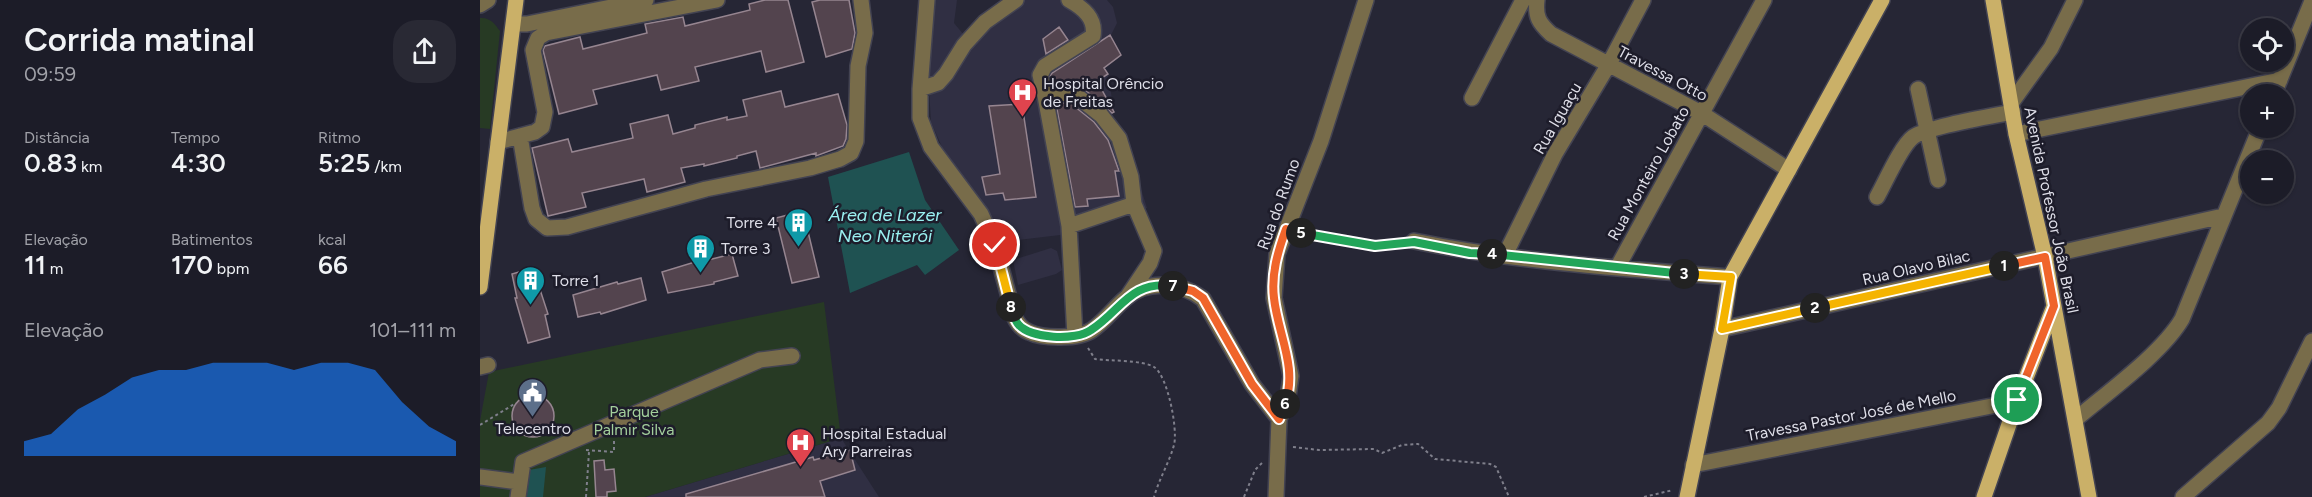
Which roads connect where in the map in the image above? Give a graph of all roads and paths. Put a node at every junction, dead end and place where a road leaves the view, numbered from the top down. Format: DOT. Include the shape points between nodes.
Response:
graph roads {
  1 [pos="488,0"];
  2 [pos="516,0"];
  3 [pos="645,0"];
  4 [pos="717,0"];
  5 [pos="861,0"];
  6 [pos="927,0"];
  7 [pos="1016,0"];
  8 [pos="1069,0"];
  9 [pos="1366,0"];
  10 [pos="1523,0"];
  11 [pos="1537,0"];
  12 [pos="1642,0"];
  13 [pos="1764,0"];
  14 [pos="1882,0"];
  15 [pos="1993,0"];
  16 [pos="2075,0"];
  17 [pos="2312,1"];
  18 [pos="480,5"];
  19 [pos="515,24"];
  20 [pos="1609,64"];
  21 [pos="2280,80"];
  22 [pos="2278,84"];
  23 [pos="920,89"];
  24 [pos="1918,89"];
  25 [pos="1045,96"];
  26 [pos="1472,98"];
  27 [pos="2013,107"];
  28 [pos="1701,113"];
  29 [pos="1928,130"];
  30 [pos="2016,134"];
  31 [pos="520,136"];
  32 [pos="2256,138"];
  33 [pos="498,142"];
  34 [pos="1789,170"];
  35 [pos="1938,180"];
  36 [pos="1877,197"];
  37 [pos="1134,204"];
  38 [pos="2223,216"];
  39 [pos="1069,226"];
  40 [pos="1286,229"];
  41 [pos="1414,242"];
  42 [pos="1505,255"];
  43 [pos="2045,257"];
  44 [pos="1617,268"];
  45 [pos="1731,277"];
  46 [pos="480,287"];
  47 [pos="1128,296"];
  48 [pos="2054,306"];
  49 [pos="1722,329"];
  50 [pos="1077,335"];
  51 [pos="2312,341"];
  52 [pos="792,356"];
  53 [pos="2017,400"];
  54 [pos="516,403"];
  55 [pos="1279,419"];
  56 [pos="2076,419"];
  57 [pos="480,425"];
  58 [pos="1278,445"];
  59 [pos="589,451"];
  60 [pos="1693,465"];
  61 [pos="480,477"];
  62 [pos="519,489"];
  63 [pos="1688,492"];
  64 [pos="586,497"];
  65 [pos="1154,497"];
  66 [pos="1244,497"];
  67 [pos="1276,497"];
  68 [pos="1509,497"];
  69 [pos="1644,497"];
  70 [pos="1984,497"];
  71 [pos="2089,497"];
  72 [pos="2183,497"];
  1 -- 18 [label="street"];
  2 -- 19 [label="main road"];
  3 -- 19 [label="street"];
  4 -- 31 [label="street" via="546,33 538,38 533,50 544,112 542,127"];
  5 -- 31 [label="street" via="865,33 858,66 856,141 851,153 840,159 706,189 567,227 547,228 536,219 532,208"];
  6 -- 23 [label="street"];
  7 -- 23 [label="street" via="985,22 938,83"];
  8 -- 25 [label="street" via="1089,16 1094,25 1093,36 1042,70"];
  9 -- 40 [label="street, Rua do Rumo" via="1321,141"];
  10 -- 26 [label="street"];
  11 -- 20 [label="street, Travessa Otto" via="1539,24"];
  12 -- 20 [label="street, Rua Iguaçu"];
  13 -- 28 [label="street, Rua Monteiro Lobato"];
  14 -- 34 [label="main road"];
  15 -- 27 [label="main road, Avenida Professor João Brasil"];
  16 -- 27 [label="street" via="2051,48"];
  17 -- 21 [label="street"];
  19 -- 33 [label="main road"];
  20 -- 28 [label="street, Travessa Otto"];
  20 -- 42 [label="street, Rua Iguaçu" via="1555,154"];
  21 -- 22 [label="street"];
  21 -- 30 [label="street"];
  23 -- 50 [label="street" via="920,118 925,135 981,214 995,245 1018,325 1029,333"];
  24 -- 29 [label="street"];
  25 -- 37 [label="street" via="1072,92 1110,125 1125,153"];
  25 -- 39 [label="street"];
  27 -- 29 [label="street"];
  27 -- 30 [label="main road, Avenida Professor João Brasil"];
  28 -- 34 [label="street, Travessa Otto"];
  28 -- 44 [label="street, Rua Monteiro Lobato"];
  29 -- 35 [label="street"];
  29 -- 36 [label="street" via="1909,141"];
  30 -- 43 [label="main road, Avenida Professor João Brasil"];
  31 -- 33 [label="street"];
  32 -- 38 [label="street"];
  33 -- 46 [label="main road"];
  34 -- 45 [label="main road"];
  37 -- 39 [label="street"];
  37 -- 47 [label="street" via="1154,250 1153,258"];
  38 -- 43 [label="street, Rua Olavo Bilac"];
  38 -- 56 [label="street" via="2176,330"];
  39 -- 50 [label="street"];
  40 -- 41 [label="path" via="1375,246"];
  40 -- 55 [label="street, Rua do Rumo" via="1277,254 1274,298 1291,376"];
  41 -- 42 [label="street"];
  42 -- 44 [label="street"];
  43 -- 48 [label="main road, Avenida Professor João Brasil"];
  43 -- 49 [label="street, Rua Olavo Bilac"];
  44 -- 45 [label="street"];
  45 -- 49 [label="main road"];
  47 -- 50 [label="street" via="1090,331"];
  47 -- 55 [label="street" via="1151,286 1167,285 1193,291 1203,298 1252,384"];
  48 -- 53 [label="main road"];
  48 -- 56 [label="main road, Avenida Professor João Brasil"];
  49 -- 60 [label="main road"];
  50 -- 65 [label="path" via="1095,359 1152,366 1160,373 1173,411 1175,444"];
  51 -- 72 [label="street" via="2268,423"];
  52 -- 62 [label="street" via="760,360 523,462"];
  53 -- 60 [label="street, Travessa Pastor José de Mello"];
  53 -- 70 [label="main road"];
  54 -- 57 [label="path"];
  55 -- 58 [label="street, Rua do Rumo"];
  56 -- 71 [label="main road, Avenida Professor João Brasil"];
  58 -- 66 [label="path" via="1255,470"];
  58 -- 67 [label="street, Rua do Rumo"];
  58 -- 68 [label="path" via="1319,450 1374,448 1382,453 1418,444 1435,459 1496,467"];
  59 -- 64 [label="path"];
  60 -- 63 [label="main road"];
  61 -- 62 [label="street"];
  63 -- 69 [label="path"];
}
